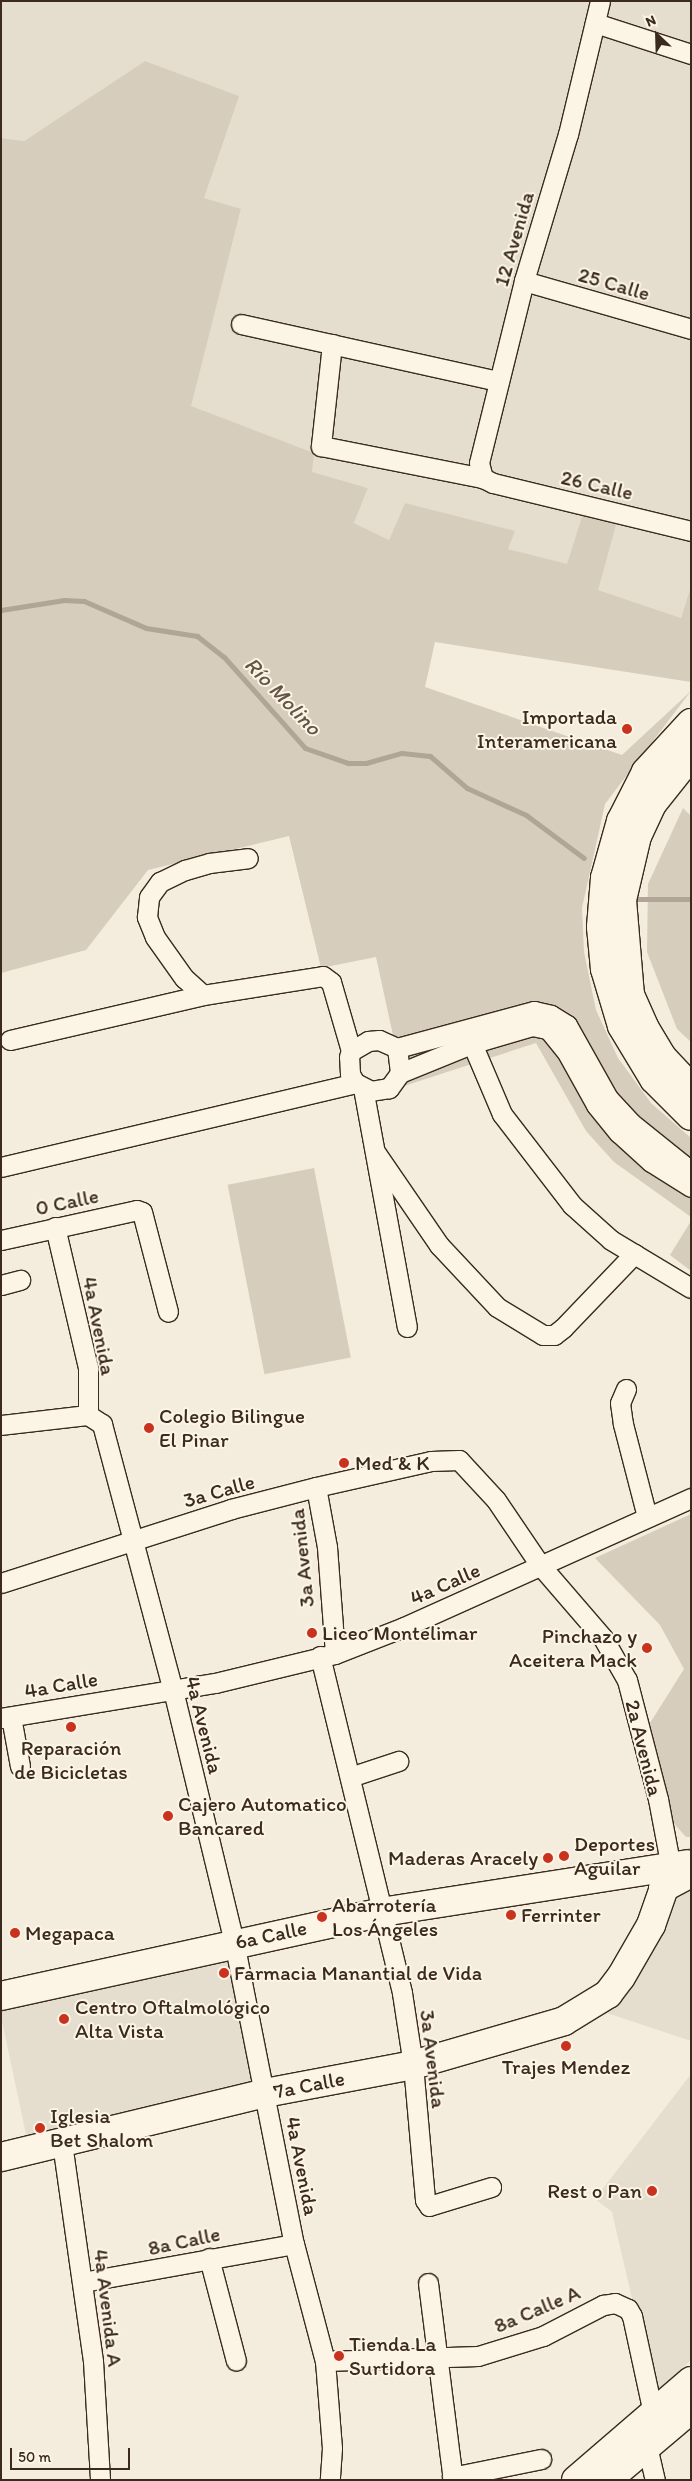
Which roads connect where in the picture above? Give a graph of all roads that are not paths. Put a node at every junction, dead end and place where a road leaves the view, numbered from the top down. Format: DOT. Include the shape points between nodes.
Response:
graph roads {
  1 [pos="600,1"];
  2 [pos="595,23"];
  3 [pos="691,54"];
  4 [pos="524,282"];
  5 [pos="241,324"];
  6 [pos="691,329"];
  7 [pos="332,344"];
  8 [pos="499,381"];
  9 [pos="488,481"];
  10 [pos="691,531"];
  11 [pos="691,723"];
  12 [pos="691,755"];
  13 [pos="248,858"];
  14 [pos="203,995"];
  15 [pos="468,1036"];
  16 [pos="10,1040"];
  17 [pos="397,1048"];
  18 [pos="351,1051"];
  19 [pos="400,1073"];
  20 [pos="359,1086"];
  21 [pos="691,1088"];
  22 [pos="691,1116"];
  23 [pos="376,1153"];
  24 [pos="1,1167"];
  25 [pos="691,1171"];
  26 [pos="691,1187"];
  27 [pos="55,1227"];
  28 [pos="1,1240"];
  29 [pos="634,1254"];
  30 [pos="20,1280"];
  31 [pos="1,1285"];
  32 [pos="691,1288"];
  33 [pos="168,1312"];
  34 [pos="407,1327"];
  35 [pos="626,1389"];
  36 [pos="88,1415"];
  37 [pos="1,1425"];
  38 [pos="453,1460"];
  39 [pos="316,1486"];
  40 [pos="691,1498"];
  41 [pos="647,1517"];
  42 [pos="131,1540"];
  43 [pos="540,1565"];
  44 [pos="1,1584"];
  45 [pos="327,1655"];
  46 [pos="173,1690"];
  47 [pos="6,1717"];
  48 [pos="398,1761"];
  49 [pos="20,1766"];
  50 [pos="350,1777"];
  51 [pos="681,1872"];
  52 [pos="382,1912"];
  53 [pos="234,1942"];
  54 [pos="608,1994"];
  55 [pos="1,1996"];
  56 [pos="413,2065"];
  57 [pos="265,2093"];
  58 [pos="62,2143"];
  59 [pos="1,2157"];
  60 [pos="491,2187"];
  61 [pos="294,2244"];
  62 [pos="210,2258"];
  63 [pos="83,2282"];
  64 [pos="428,2283"];
  65 [pos="439,2359"];
  66 [pos="236,2361"];
  67 [pos="325,2361"];
  68 [pos="691,2381"];
  69 [pos="691,2408"];
  70 [pos="653,2413"];
  71 [pos="647,2446"];
  72 [pos="540,2459"];
  73 [pos="453,2478"];
  74 [pos="100,2480"];
  75 [pos="330,2480"];
  76 [pos="576,2480"];
  77 [pos="608,2480"];
  78 [pos="655,2480"];
  1 -- 2 [label="street, 12 Avenida"];
  2 -- 3 [label="street"];
  2 -- 4 [label="street, 12 Avenida" via="568,134"];
  4 -- 6 [label="street, 25 Calle"];
  4 -- 8 [label="street, 12 Avenida"];
  5 -- 7 [label="street"];
  7 -- 8 [label="street"];
  7 -- 9 [label="street, 26 Calle" via="321,446"];
  8 -- 9 [label="street, 12 Avenida" via="479,463"];
  9 -- 10 [label="street, 26 Calle"];
  11 -- 22 [label="main road" via="646,772 621,821 605,878 601,927 605,969 622,1026 654,1079"];
  12 -- 21 [label="main road" via="652,804 637,836 622,900 630,995 662,1057"];
  13 -- 14 [label="street" via="208,863 185,870 160,882 149,897 147,917 155,937 184,978"];
  14 -- 16 [label="street"];
  14 -- 18 [label="street" via="323,976 330,982"];
  15 -- 17 [label="street"];
  15 -- 19 [label="street"];
  15 -- 25 [label="street" via="534,1011 560,1020 567,1026 608,1098 631,1123"];
  15 -- 26 [label="street" via="532,1026 548,1029 566,1051 596,1105 619,1133 651,1162"];
  15 -- 29 [label="street" via="502,1114 541,1167 586,1218"];
  17 -- 18 [label="street" via="379,1040 359,1044"];
  17 -- 19 [label="street"];
  18 -- 20 [label="street" via="350,1074"];
  19 -- 20 [label="street" via="389,1088 371,1091"];
  20 -- 23 [label="street"];
  20 -- 24 [label="street"];
  23 -- 29 [label="street" via="439,1245 497,1307 543,1335 554,1335 563,1328"];
  23 -- 34 [label="street"];
  27 -- 28 [label="street, 0 Calle"];
  27 -- 33 [label="street, 0 Calle" via="137,1210 142,1212"];
  27 -- 36 [label="street, 4a Avenida" via="88,1368"];
  29 -- 32 [label="street"];
  30 -- 31 [label="street"];
  35 -- 41 [label="street" via="620,1403 623,1424"];
  36 -- 37 [label="street"];
  36 -- 42 [label="street, 4a Avenida" via="102,1424"];
  38 -- 39 [label="street, 3a Calle" via="431,1461"];
  38 -- 43 [label="street, 2a Avenida" via="463,1462 496,1500"];
  39 -- 42 [label="street, 3a Calle"];
  39 -- 45 [label="street, 3a Avenida" via="327,1547"];
  40 -- 41 [label="street, 4a Calle"];
  41 -- 43 [label="street, 4a Calle"];
  42 -- 44 [label="street, 3a Calle"];
  42 -- 46 [label="street, 4a Avenida"];
  43 -- 45 [label="street, 4a Calle" via="404,1627"];
  43 -- 51 [label="street, 2a Avenida" via="603,1638 627,1680"];
  45 -- 46 [label="street, 4a Calle"];
  45 -- 50 [label="street, 3a Avenida"];
  46 -- 47 [label="street, 4a Calle"];
  46 -- 53 [label="street, 4a Avenida"];
  47 -- 49 [label="street"];
  48 -- 50 [label="street"];
  50 -- 52 [label="street, 3a Avenida"];
  51 -- 52 [label="main road, 6a Calle"];
  51 -- 54 [label="main road, 2a Avenida"];
  52 -- 53 [label="main road, 6a Calle"];
  52 -- 56 [label="street, 3a Avenida" via="402,1993"];
  53 -- 55 [label="main road, 6a Calle"];
  53 -- 57 [label="street, 4a Avenida"];
  54 -- 56 [label="main road, 7a Calle" via="564,2021"];
  56 -- 57 [label="main road, 7a Calle"];
  56 -- 60 [label="street, 3a Avenida" via="424,2195 429,2206"];
  57 -- 58 [label="main road, 7a Calle"];
  57 -- 61 [label="street, 4a Avenida"];
  58 -- 59 [label="main road, 7a Calle"];
  58 -- 63 [label="street, 4a Avenida A"];
  61 -- 62 [label="street, 8a Calle"];
  61 -- 67 [label="street, 4a Avenida"];
  62 -- 63 [label="street, 8a Calle"];
  62 -- 66 [label="street"];
  63 -- 74 [label="street, 4a Avenida A" via="93,2360"];
  64 -- 65 [label="street"];
  65 -- 67 [label="street, 8a Calle A"];
  65 -- 70 [label="street, 8a Calle A" via="478,2356 508,2349 543,2336 603,2305 619,2304 632,2316"];
  65 -- 73 [label="street"];
  67 -- 75 [label="street, 4a Avenida" via="332,2448"];
  68 -- 70 [label="main road"];
  69 -- 71 [label="main road"];
  70 -- 76 [label="main road"];
  71 -- 77 [label="main road"];
  71 -- 78 [label="street"];
  72 -- 73 [label="street"];
}
